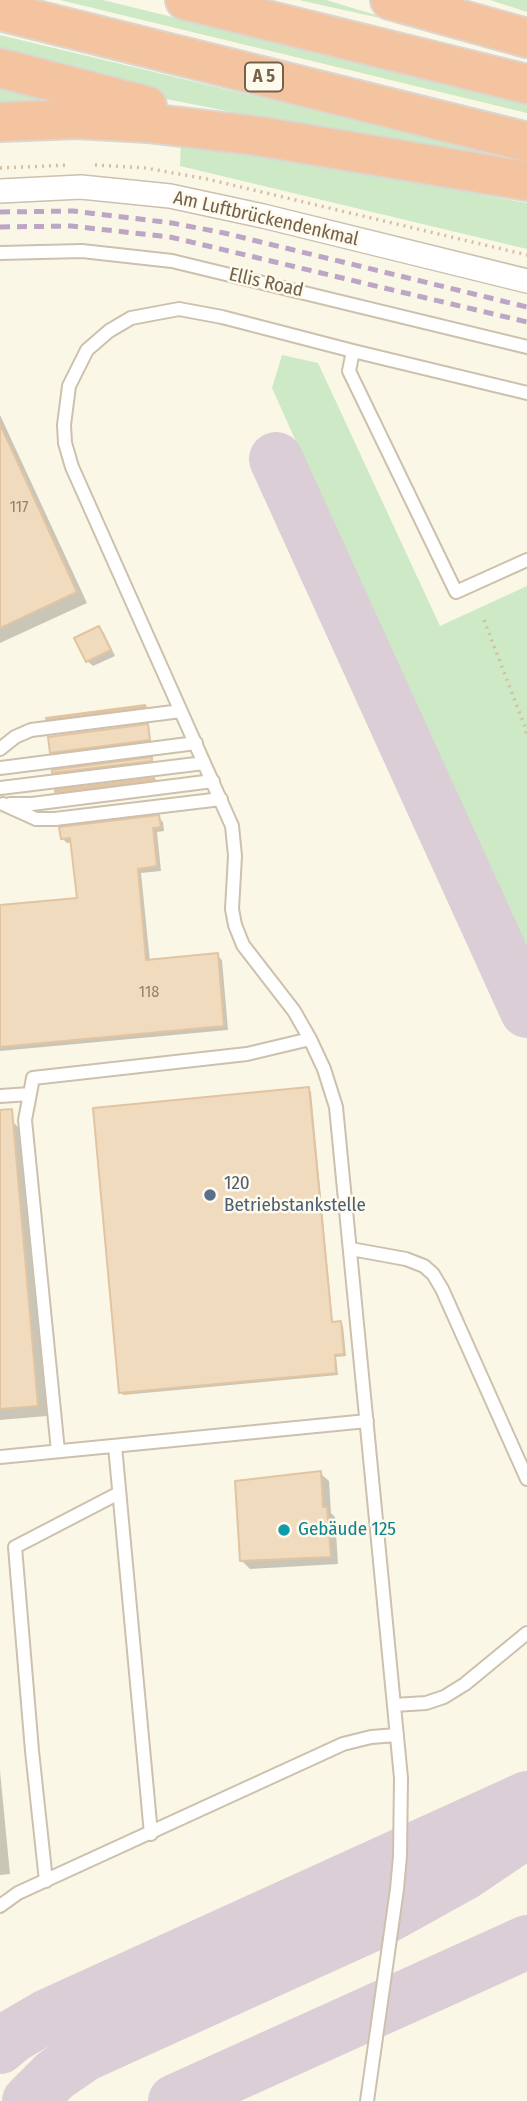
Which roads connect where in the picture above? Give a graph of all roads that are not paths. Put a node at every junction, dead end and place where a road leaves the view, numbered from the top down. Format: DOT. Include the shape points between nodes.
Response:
graph roads {
  1 [pos="185,0"];
  2 [pos="399,2"];
  3 [pos="0,11"];
  4 [pos="527,38"];
  5 [pos="0,68"];
  6 [pos="527,84"];
  7 [pos="0,122"];
  8 [pos="258,136"];
  9 [pos="527,142"];
  10 [pos="527,181"];
  11 [pos="0,191"];
  12 [pos="0,253"];
  13 [pos="527,281"];
  14 [pos="527,347"];
  15 [pos="353,351"];
  16 [pos="527,393"];
  17 [pos="527,559"];
  18 [pos="181,712"];
  19 [pos="196,743"];
  20 [pos="0,749"];
  21 [pos="204,763"];
  22 [pos="0,768"];
  23 [pos="213,781"];
  24 [pos="0,788"];
  25 [pos="221,799"];
  26 [pos="2,803"];
  27 [pos="310,1039"];
  28 [pos="30,1094"];
  29 [pos="0,1096"];
  30 [pos="351,1249"];
  31 [pos="367,1420"];
  32 [pos="115,1446"];
  33 [pos="58,1451"];
  34 [pos="0,1457"];
  35 [pos="527,1479"];
  36 [pos="119,1493"];
  37 [pos="527,1633"];
  38 [pos="394,1705"];
  39 [pos="397,1735"];
  40 [pos="151,1834"];
  41 [pos="46,1881"];
  42 [pos="0,1906"];
  43 [pos="367,2101"];
  1 -- 6 [label="highway"];
  2 -- 4 [label="highway"];
  3 -- 9 [label="highway, A 5"];
  5 -- 8 [label="highway"];
  7 -- 8 [label="highway" via="105,120"];
  8 -- 10 [label="highway"];
  11 -- 13 [label="street, Am Luftbrückendenkmal" via="81,187 170,196"];
  12 -- 14 [label="lane, Ellis Road" via="82,251 172,261"];
  15 -- 16 [label="lane"];
  15 -- 17 [label="lane" via="349,371 456,592"];
  15 -- 18 [label="lane" via="179,309 131,318 87,350 79,363 69,386 64,425 72,467"];
  18 -- 19 [label="lane"];
  18 -- 20 [label="lane" via="31,730"];
  19 -- 21 [label="lane"];
  19 -- 22 [label="lane"];
  21 -- 23 [label="lane"];
  21 -- 24 [label="lane"];
  23 -- 25 [label="lane"];
  23 -- 26 [label="lane" via="32,804"];
  25 -- 26 [label="lane" via="55,819 36,819"];
  25 -- 27 [label="lane" via="235,842 231,890 235,925 243,946"];
  27 -- 28 [label="lane" via="247,1054 33,1078"];
  27 -- 30 [label="lane" via="336,1107"];
  28 -- 29 [label="lane"];
  28 -- 33 [label="lane" via="25,1120"];
  30 -- 31 [label="lane"];
  30 -- 35 [label="lane" via="406,1259 433,1274"];
  31 -- 32 [label="lane"];
  31 -- 38 [label="lane"];
  32 -- 33 [label="lane"];
  32 -- 36 [label="lane"];
  33 -- 34 [label="lane"];
  36 -- 40 [label="lane"];
  36 -- 41 [label="lane" via="15,1547"];
  37 -- 38 [label="lane" via="444,1697"];
  38 -- 39 [label="lane"];
  39 -- 40 [label="lane" via="343,1744"];
  39 -- 43 [label="lane" via="400,1856"];
  40 -- 41 [label="lane"];
  41 -- 42 [label="lane"];
}
